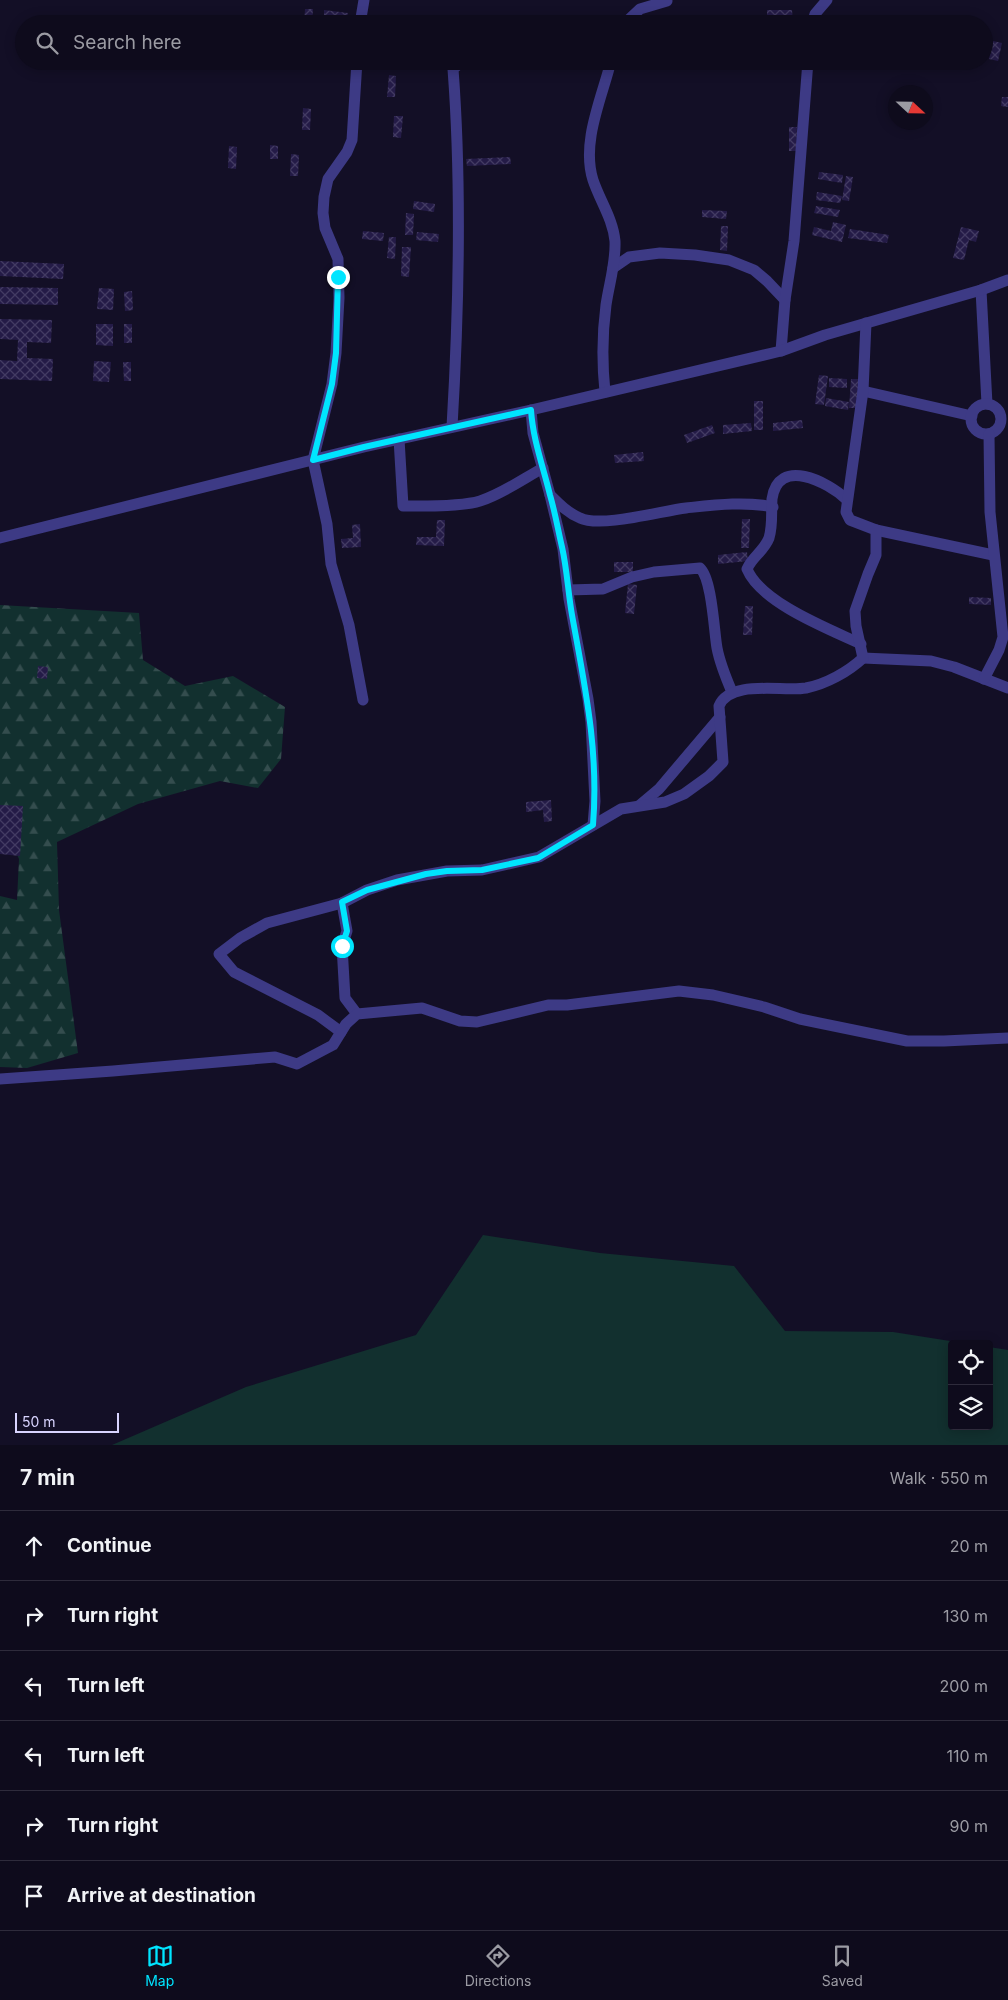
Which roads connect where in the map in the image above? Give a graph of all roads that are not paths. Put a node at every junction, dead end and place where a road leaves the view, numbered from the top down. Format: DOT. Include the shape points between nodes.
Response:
graph roads {
  1 [pos="364,0"];
  2 [pos="827,0"];
  3 [pos="667,1"];
  4 [pos="362,15"];
  5 [pos="633,15"];
  6 [pos="815,15"];
  7 [pos="356,70"];
  8 [pos="453,70"];
  9 [pos="609,70"];
  10 [pos="807,70"];
  11 [pos="613,268"];
  12 [pos="1008,280"];
  13 [pos="981,290"];
  14 [pos="785,300"];
  15 [pos="866,323"];
  16 [pos="781,351"];
  17 [pos="863,391"];
  18 [pos="605,392"];
  19 [pos="987,404"];
  20 [pos="531,410"];
  21 [pos="972,416"];
  22 [pos="1004,421"];
  23 [pos="452,427"];
  24 [pos="989,434"];
  25 [pos="399,439"];
  26 [pos="313,460"];
  27 [pos="542,468"];
  28 [pos="550,495"];
  29 [pos="846,499"];
  30 [pos="773,507"];
  31 [pos="876,530"];
  32 [pos="0,538"];
  33 [pos="993,555"];
  34 [pos="568,590"];
  35 [pos="861,644"];
  36 [pos="864,658"];
  37 [pos="984,679"];
  38 [pos="1008,688"];
  39 [pos="732,692"];
  40 [pos="363,700"];
  41 [pos="720,717"];
  42 [pos="639,806"];
  43 [pos="593,825"];
  44 [pos="342,902"];
  45 [pos="357,1014"];
  46 [pos="341,1032"];
  47 [pos="1008,1038"];
  48 [pos="0,1079"];
  1 -- 4 [label="street"];
  2 -- 6 [label="street"];
  3 -- 5 [label="street" via="640,8"];
  7 -- 26 [label="street" via="352,140 328,179 322,213 338,259 338,316 332,384"];
  8 -- 23 [label="street" via="458,236"];
  9 -- 11 [label="street" via="589,160 615,241"];
  10 -- 14 [label="street" via="794,241"];
  11 -- 14 [label="street" via="628,257 660,253 729,260 754,270"];
  11 -- 18 [label="street" via="602,340"];
  12 -- 13 [label="street"];
  13 -- 15 [label="street"];
  13 -- 19 [label="street"];
  14 -- 16 [label="street"];
  15 -- 16 [label="street"];
  15 -- 17 [label="street"];
  16 -- 18 [label="street"];
  17 -- 21 [label="street"];
  17 -- 29 [label="street"];
  18 -- 20 [label="street"];
  19 -- 21 [label="street" via="974,410"];
  19 -- 22 [label="street" via="994,406"];
  20 -- 23 [label="street"];
  20 -- 27 [label="street"];
  21 -- 24 [label="street" via="976,430"];
  22 -- 24 [label="street" via="997,431"];
  23 -- 25 [label="street"];
  24 -- 33 [label="street"];
  25 -- 26 [label="street"];
  25 -- 27 [label="street" via="403,506 478,501"];
  26 -- 32 [label="street"];
  26 -- 40 [label="street" via="327,524 331,564 349,626"];
  27 -- 28 [label="street"];
  28 -- 30 [label="street" via="582,519 595,521 744,503"];
  28 -- 34 [label="street" via="563,549"];
  29 -- 30 [label="street" via="828,485 793,475 779,484 772,499"];
  29 -- 31 [label="street" via="850,520"];
  30 -- 35 [label="street" via="766,545 750,563 749,574 787,608"];
  31 -- 33 [label="street"];
  31 -- 35 [label="street" via="876,555 855,612"];
  33 -- 37 [label="street" via="1003,637"];
  34 -- 39 [label="street" via="603,589 654,572 700,568 709,594 720,661"];
  34 -- 43 [label="street" via="592,722"];
  35 -- 36 [label="street"];
  36 -- 37 [label="street" via="931,661 954,666"];
  36 -- 39 [label="street" via="825,682 805,688 751,688"];
  37 -- 38 [label="street"];
  39 -- 41 [label="street" via="721,701"];
  41 -- 42 [label="street" via="659,789"];
  41 -- 42 [label="street" via="723,762 684,794 665,802"];
  42 -- 43 [label="street" via="621,810"];
  43 -- 44 [label="street" via="538,858 482,870 426,874 367,890"];
  44 -- 45 [label="street" via="347,931 342,946 345,998"];
  44 -- 46 [label="street" via="267,923 219,954 234,972 318,1016"];
  45 -- 46 [label="street"];
  45 -- 47 [label="street" via="422,1008 460,1021 477,1022 548,1005 679,991 764,1007 800,1019 907,1041"];
  46 -- 48 [label="street" via="333,1045 297,1064 275,1057"];
}
